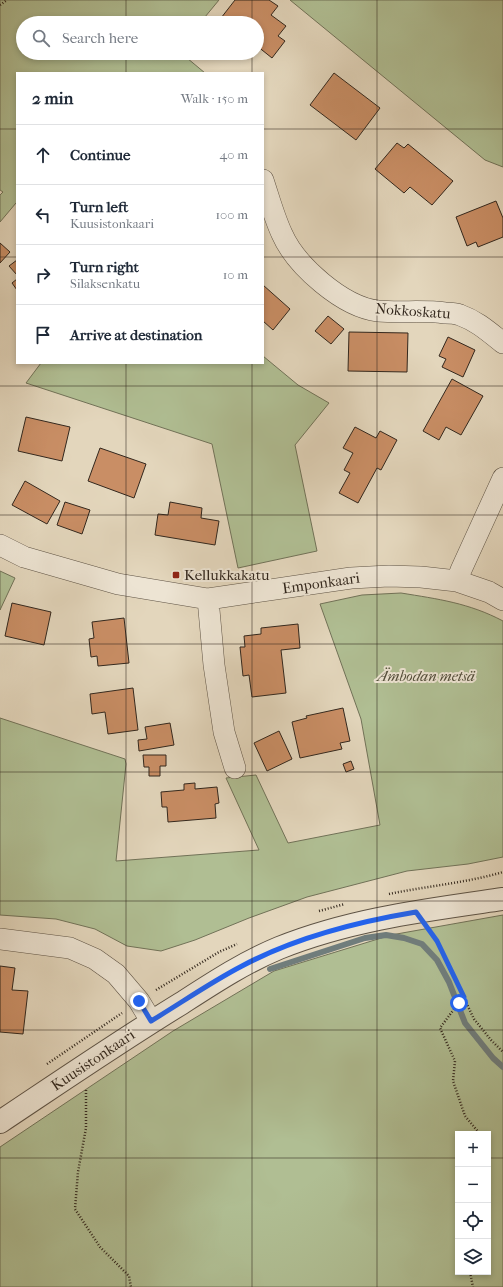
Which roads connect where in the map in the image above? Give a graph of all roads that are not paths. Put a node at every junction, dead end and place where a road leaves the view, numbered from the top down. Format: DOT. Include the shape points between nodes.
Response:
graph roads {
  1 [pos="264,183"];
  2 [pos="503,343"];
  3 [pos="503,478"];
  4 [pos="0,545"];
  5 [pos="457,581"];
  6 [pos="208,599"];
  7 [pos="503,600"];
  8 [pos="235,768"];
  9 [pos="503,899"];
  10 [pos="0,939"];
  11 [pos="151,1021"];
  12 [pos="0,1122"];
  1 -- 2 [label="street, Nokkoskatu" via="282,235 297,258 335,293 356,305 377,311 459,314 479,324"];
  3 -- 5 [label="street"];
  4 -- 6 [label="street, Emponkaari" via="24,557 118,584"];
  5 -- 6 [label="street, Emponkaari" via="389,576 352,578"];
  5 -- 7 [label="street, Emponkaari" via="489,592"];
  6 -- 8 [label="street" via="224,732"];
  9 -- 11 [label="street, Kuusistonkaari" via="371,920 279,948 242,966"];
  10 -- 11 [label="street" via="70,948 95,959 116,974 139,1001"];
  11 -- 12 [label="street, Kuusistonkaari"];
}
